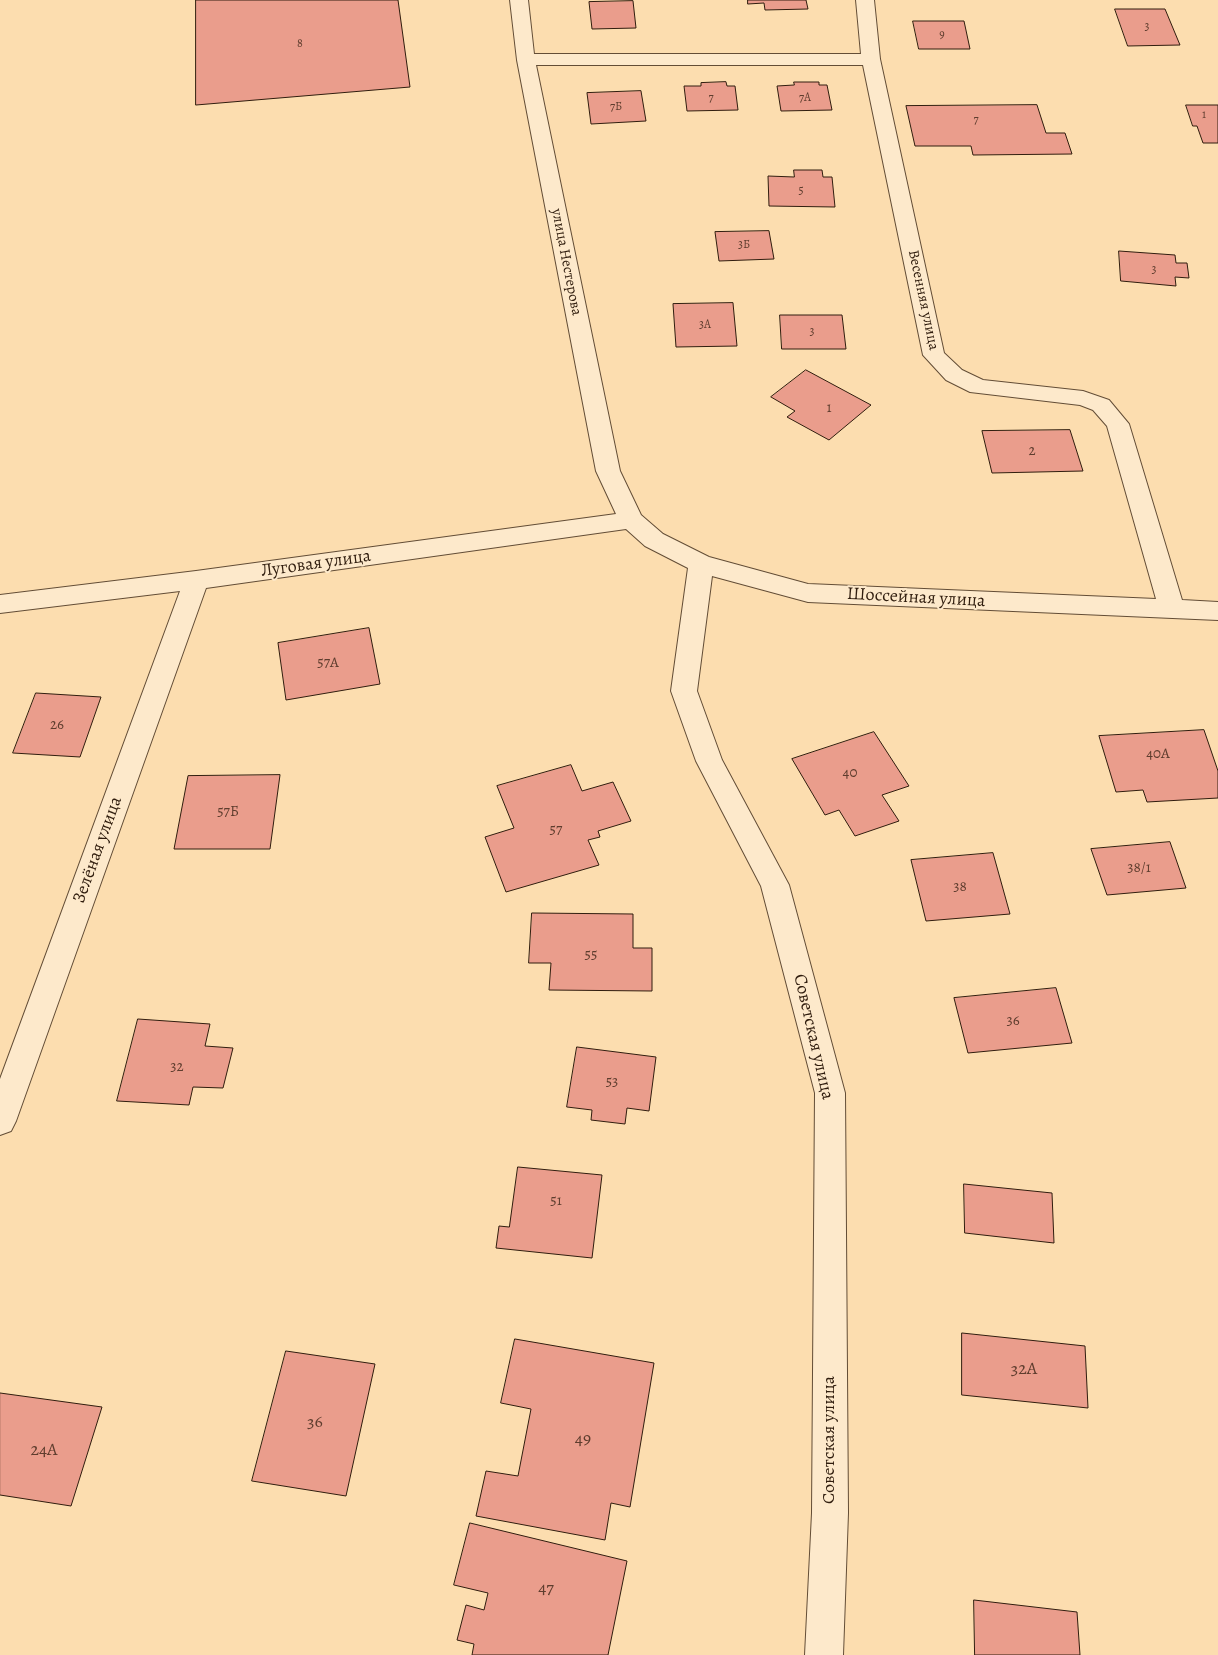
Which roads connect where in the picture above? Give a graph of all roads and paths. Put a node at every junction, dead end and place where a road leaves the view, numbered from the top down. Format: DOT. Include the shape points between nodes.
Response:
graph roads {
  1 [pos="519,0"];
  2 [pos="865,0"];
  3 [pos="872,59"];
  4 [pos="526,60"];
  5 [pos="631,520"];
  6 [pos="701,564"];
  7 [pos="196,580"];
  8 [pos="0,604"];
  9 [pos="1172,610"];
  10 [pos="1218,611"];
  11 [pos="0,1120"];
  12 [pos="824,1655"];
  1 -- 4 [label="street, улица Нестерова"];
  2 -- 3 [label="street, Весенняя улица"];
  3 -- 4 [label="street"];
  3 -- 9 [label="street, Весенняя улица" via="934,355 954,375 978,387 1083,398 1101,406 1118,424"];
  4 -- 5 [label="street, улица Нестерова" via="608,471"];
  5 -- 6 [label="street, Шоссейная улица" via="654,540"];
  5 -- 7 [label="street, Луговая улица"];
  6 -- 9 [label="street, Шоссейная улица" via="808,593"];
  6 -- 12 [label="street, Советская улица" via="684,691 708,761 775,885 830,1093 830,1512"];
  7 -- 8 [label="street, Луговая улица"];
  7 -- 11 [label="street, Зелёная улица"];
  9 -- 10 [label="street, Шоссейная улица"];
}
